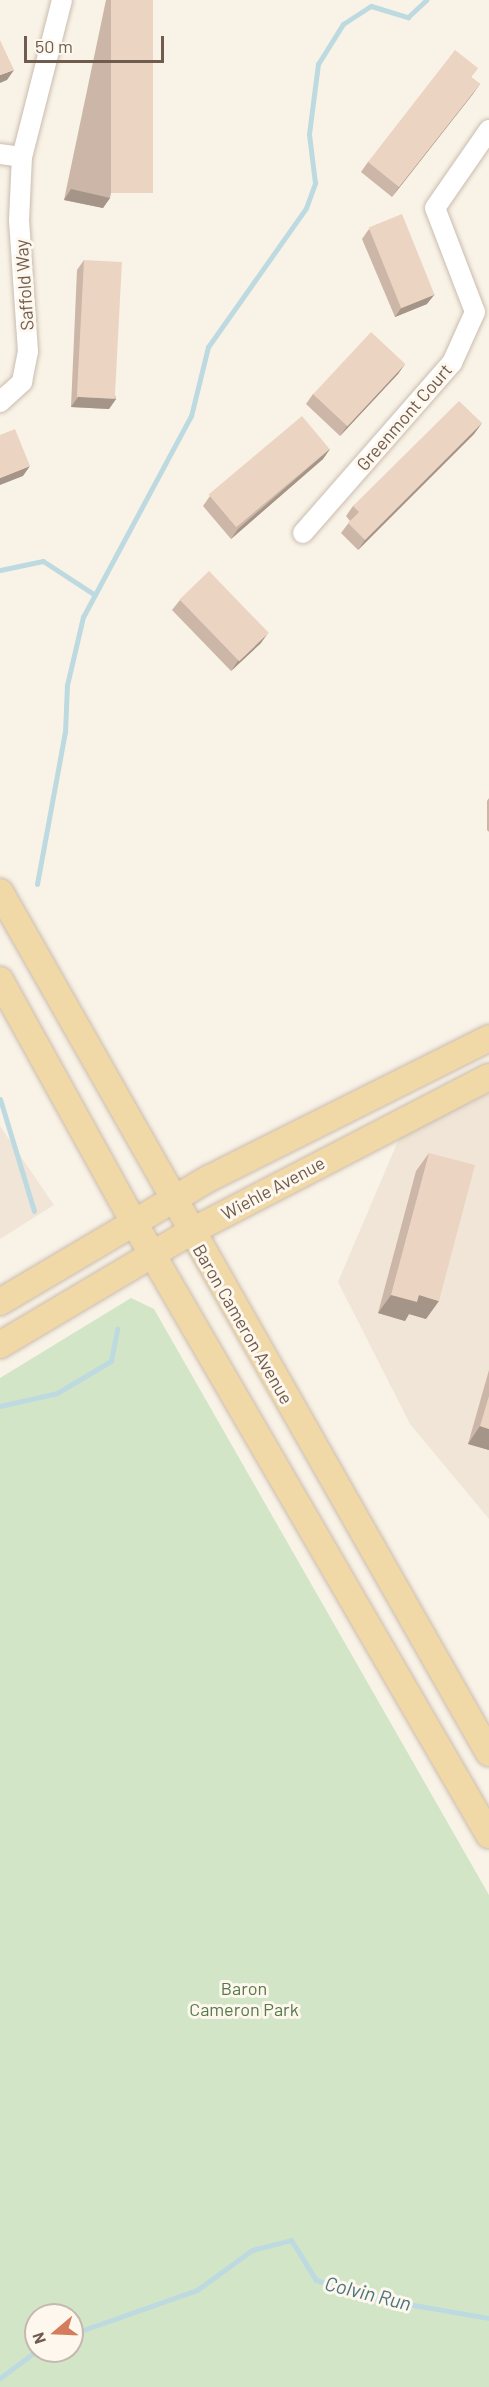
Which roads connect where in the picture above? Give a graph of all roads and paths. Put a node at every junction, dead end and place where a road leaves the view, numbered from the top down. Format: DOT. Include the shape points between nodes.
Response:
graph roads {
  1 [pos="62,0"];
  2 [pos="489,130"];
  3 [pos="0,154"];
  4 [pos="22,157"];
  5 [pos="0,402"];
  6 [pos="303,533"];
  7 [pos="0,892"];
  8 [pos="0,980"];
  9 [pos="489,1038"];
  10 [pos="489,1077"];
  11 [pos="172,1199"];
  12 [pos="133,1221"];
  13 [pos="190,1232"];
  14 [pos="152,1253"];
  15 [pos="0,1302"];
  16 [pos="0,1345"];
  17 [pos="489,1753"];
  18 [pos="489,1834"];
  1 -- 4 [label="street, Saffold Way"];
  2 -- 6 [label="street, Greenmont Court" via="435,208 475,312 452,363"];
  3 -- 4 [label="street"];
  4 -- 5 [label="street, Saffold Way" via="20,220 28,352 22,382"];
  7 -- 11 [label="main road, Baron Cameron Avenue"];
  8 -- 12 [label="main road"];
  9 -- 11 [label="main road, Wiehle Avenue"];
  10 -- 13 [label="main road, Wiehle Avenue"];
  11 -- 12 [label="main road, Wiehle Avenue"];
  11 -- 13 [label="main road, Baron Cameron Avenue"];
  12 -- 14 [label="main road"];
  12 -- 15 [label="main road, Wiehle Avenue"];
  13 -- 14 [label="main road, Wiehle Avenue"];
  13 -- 17 [label="main road, Baron Cameron Avenue"];
  14 -- 16 [label="main road, Wiehle Avenue"];
  14 -- 18 [label="main road"];
}
